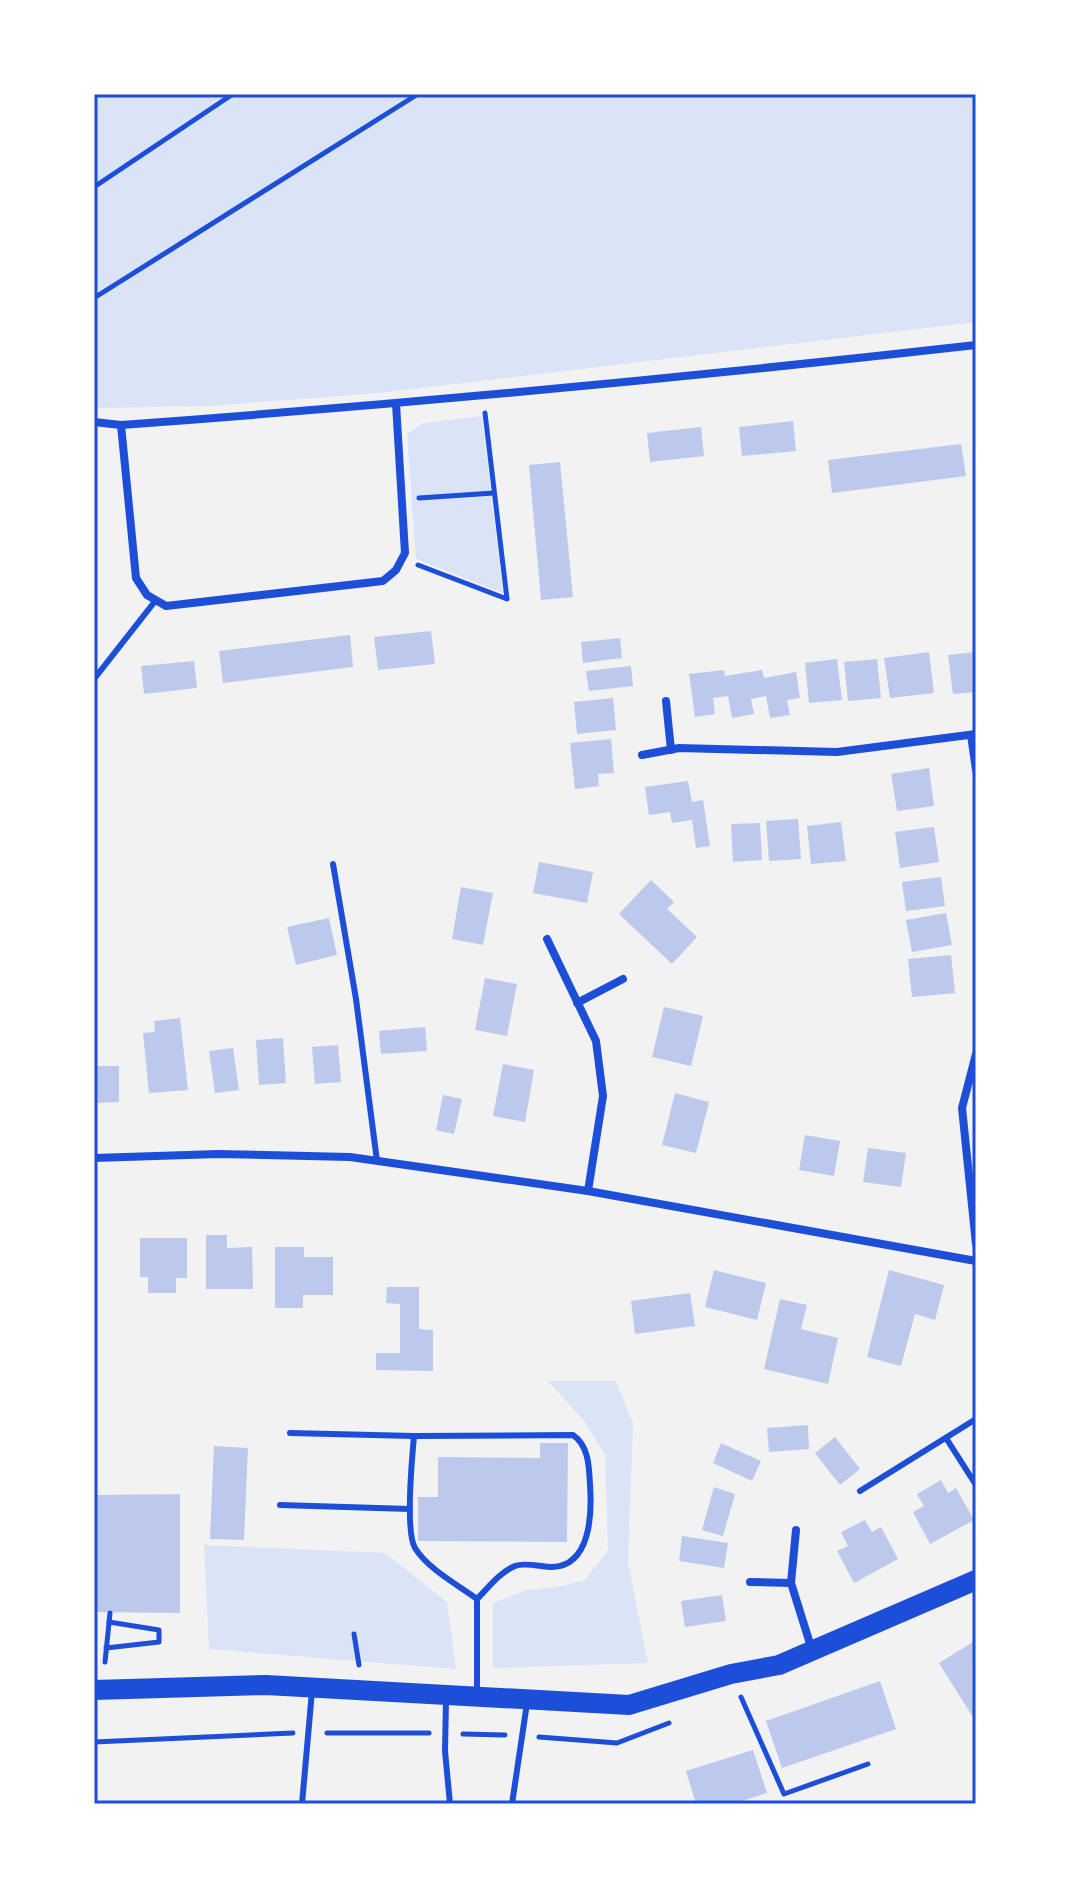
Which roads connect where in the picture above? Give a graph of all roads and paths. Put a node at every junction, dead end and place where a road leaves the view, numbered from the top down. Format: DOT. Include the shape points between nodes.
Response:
graph roads {
  1 [pos="233,94"];
  2 [pos="418,94"];
  3 [pos="94,187"];
  4 [pos="94,298"];
  5 [pos="976,345"];
  6 [pos="483,396"];
  7 [pos="396,404"];
  8 [pos="94,422"];
  9 [pos="121,425"];
  10 [pos="494,493"];
  11 [pos="402,499"];
  12 [pos="402,558"];
  13 [pos="156,600"];
  14 [pos="94,679"];
  15 [pos="666,701"];
  16 [pos="973,735"];
  17 [pos="671,750"];
  18 [pos="642,755"];
  19 [pos="976,770"];
  20 [pos="333,864"];
  21 [pos="547,939"];
  22 [pos="623,979"];
  23 [pos="577,1003"];
  24 [pos="976,1054"];
  25 [pos="94,1158"];
  26 [pos="377,1161"];
  27 [pos="588,1191"];
  28 [pos="976,1244"];
  29 [pos="976,1261"];
  30 [pos="976,1419"];
  31 [pos="290,1433"];
  32 [pos="414,1436"];
  33 [pos="946,1438"];
  34 [pos="976,1485"];
  35 [pos="860,1491"];
  36 [pos="280,1505"];
  37 [pos="410,1509"];
  38 [pos="796,1530"];
  39 [pos="976,1580"];
  40 [pos="750,1582"];
  41 [pos="791,1583"];
  42 [pos="477,1599"];
  43 [pos="110,1613"];
  44 [pos="109,1622"];
  45 [pos="354,1634"];
  46 [pos="106,1648"];
  47 [pos="812,1651"];
  48 [pos="105,1662"];
  49 [pos="360,1662"];
  50 [pos="731,1674"];
  51 [pos="312,1688"];
  52 [pos="687,1689"];
  53 [pos="94,1690"];
  54 [pos="446,1695"];
  55 [pos="477,1697"];
  56 [pos="528,1700"];
  57 [pos="308,1733"];
  58 [pos="445,1733"];
  59 [pos="522,1736"];
  60 [pos="94,1742"];
  61 [pos="868,1764"];
  62 [pos="450,1803"];
  63 [pos="302,1804"];
  64 [pos="512,1804"];
  1 -- 3 [label="path"];
  2 -- 4 [label="path"];
  5 -- 6 [label="street"];
  6 -- 7 [label="street"];
  6 -- 10 [label="path"];
  7 -- 9 [label="street"];
  7 -- 11 [label="street"];
  8 -- 9 [label="street"];
  9 -- 13 [label="street" via="136,578"];
  10 -- 11 [label="path"];
  10 -- 12 [label="path" via="507,599"];
  11 -- 12 [label="street"];
  12 -- 13 [label="street" via="383,581 166,606"];
  13 -- 14 [label="lane"];
  15 -- 17 [label="street"];
  16 -- 17 [label="street" via="837,752"];
  16 -- 19 [label="street"];
  17 -- 18 [label="street"];
  20 -- 26 [label="lane"];
  21 -- 23 [label="street"];
  22 -- 23 [label="street"];
  23 -- 27 [label="street" via="596,1041 603,1096"];
  24 -- 28 [label="street" via="962,1108"];
  25 -- 26 [label="street" via="218,1154"];
  26 -- 27 [label="street"];
  27 -- 29 [label="street"];
  30 -- 33 [label="lane"];
  31 -- 32 [label="lane"];
  32 -- 37 [label="lane"];
  32 -- 42 [label="lane" via="573,1435 581,1440 591,1489 586,1541 575,1556 556,1567 517,1565"];
  33 -- 34 [label="lane"];
  33 -- 35 [label="lane"];
  36 -- 37 [label="lane"];
  37 -- 42 [label="lane" via="413,1546"];
  38 -- 41 [label="street"];
  39 -- 47 [label="main road"];
  40 -- 41 [label="street"];
  41 -- 47 [label="street"];
  42 -- 55 [label="lane"];
  43 -- 44 [label="path"];
  44 -- 46 [label="path"];
  44 -- 46 [label="path" via="159,1630 159,1642"];
  45 -- 49 [label="path"];
  46 -- 48 [label="path"];
  47 -- 50 [label="main road" via="779,1665"];
  50 -- 52 [label="main road"];
  50 -- 61 [label="path" via="784,1794"];
  51 -- 53 [label="main road"];
  51 -- 54 [label="main road"];
  51 -- 57 [label="lane"];
  52 -- 56 [label="main road" via="629,1705"];
  52 -- 59 [label="path" via="686,1716 617,1743"];
  54 -- 55 [label="main road"];
  54 -- 58 [label="lane"];
  55 -- 56 [label="main road"];
  56 -- 59 [label="lane"];
  57 -- 58 [label="path"];
  57 -- 60 [label="path"];
  57 -- 63 [label="lane"];
  58 -- 59 [label="path"];
  58 -- 62 [label="lane"];
  59 -- 64 [label="lane"];
}
